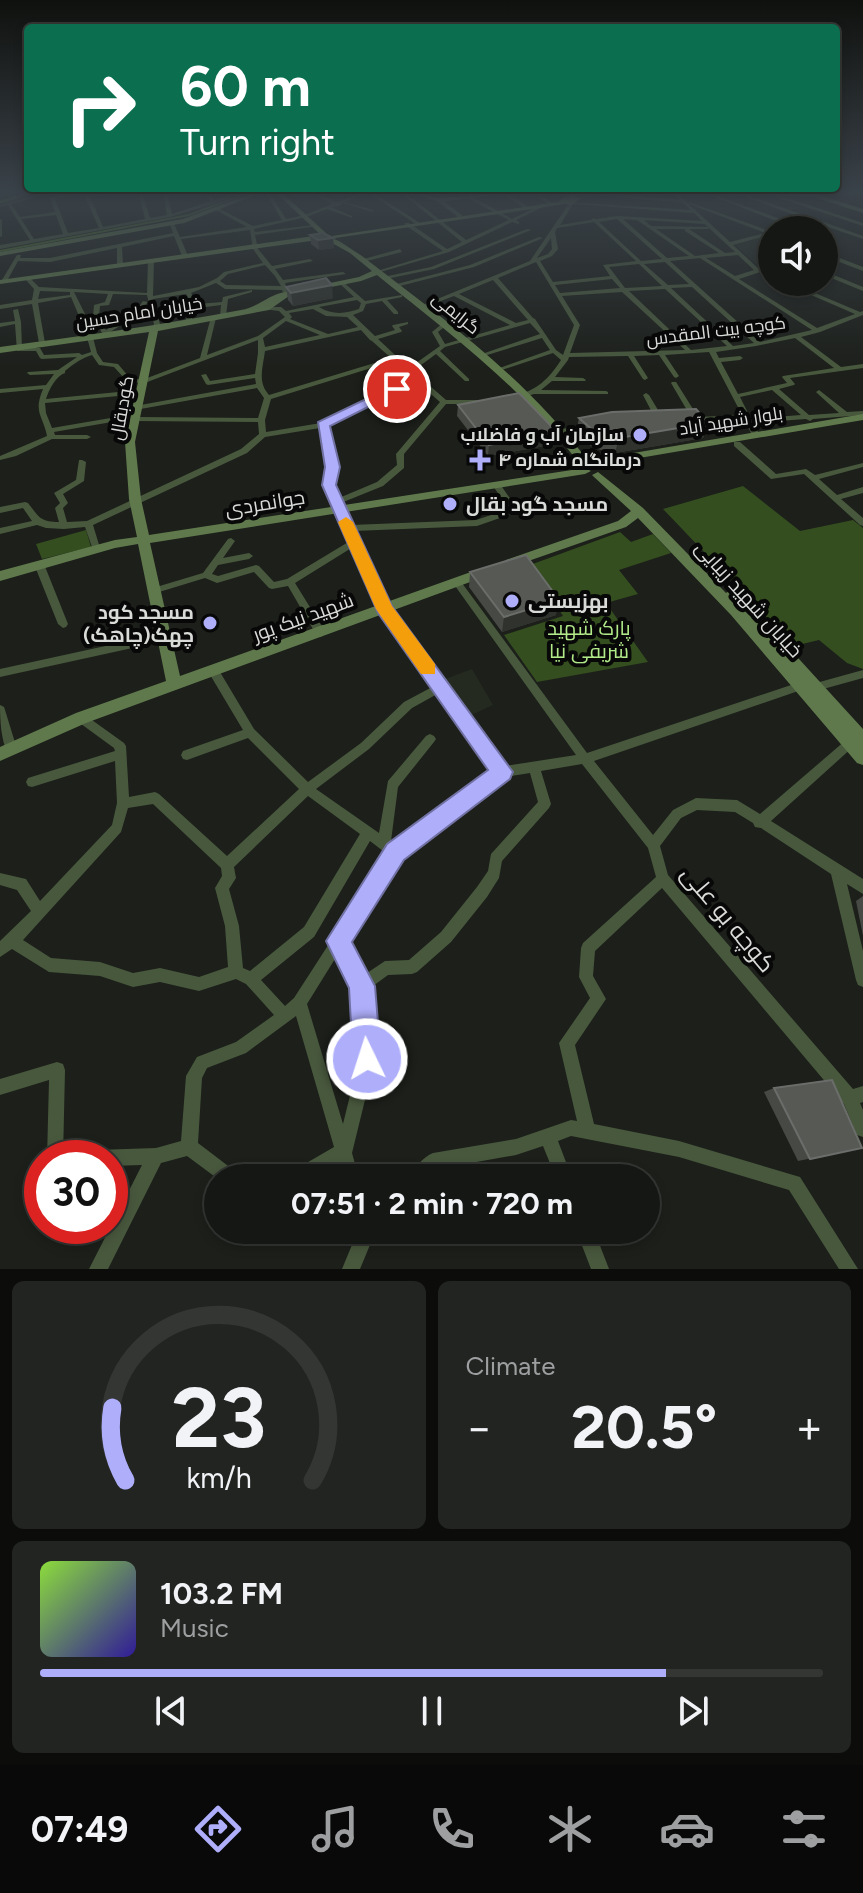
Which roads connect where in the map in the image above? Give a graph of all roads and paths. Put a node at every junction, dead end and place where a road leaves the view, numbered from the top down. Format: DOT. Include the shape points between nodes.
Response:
graph roads {
  1 [pos="21,251"];
  2 [pos="93,251"];
  3 [pos="119,251"];
  4 [pos="184,251"];
  5 [pos="217,251"];
  6 [pos="255,251"];
  7 [pos="351,251"];
  8 [pos="400,251"];
  9 [pos="447,251"];
  10 [pos="475,251"];
  11 [pos="506,251"];
  12 [pos="516,251"];
  13 [pos="539,251"];
  14 [pos="553,251"];
  15 [pos="629,251"];
  16 [pos="655,251"];
  17 [pos="687,251"];
  18 [pos="720,251"];
  19 [pos="738,253"];
  20 [pos="724,254"];
  21 [pos="185,256"];
  22 [pos="696,257"];
  23 [pos="838,259"];
  24 [pos="19,260"];
  25 [pos="363,260"];
  26 [pos="536,260"];
  27 [pos="665,260"];
  28 [pos="148,261"];
  29 [pos="310,261"];
  30 [pos="641,262"];
  31 [pos="264,264"];
  32 [pos="120,265"];
  33 [pos="272,268"];
  34 [pos="863,269"];
  35 [pos="758,271"];
  36 [pos="385,277"];
  37 [pos="613,277"];
  38 [pos="495,278"];
  39 [pos="735,278"];
  40 [pos="28,279"];
  41 [pos="342,279"];
  42 [pos="838,279"];
  43 [pos="2,281"];
  44 [pos="218,282"];
  45 [pos="554,283"];
  46 [pos="694,285"];
  47 [pos="666,286"];
  48 [pos="37,289"];
  49 [pos="286,289"];
  50 [pos="623,289"];
  51 [pos="863,289"];
  52 [pos="256,290"];
  53 [pos="303,291"];
  54 [pos="188,292"];
  55 [pos="111,293"];
  56 [pos="73,294"];
  57 [pos="455,294"];
  58 [pos="562,294"];
  59 [pos="400,296"];
  60 [pos="818,296"];
  61 [pos="146,298"];
  62 [pos="383,299"];
  63 [pos="361,301"];
  64 [pos="35,302"];
  65 [pos="224,303"];
  66 [pos="196,306"];
  67 [pos="423,306"];
  68 [pos="0,307"];
  69 [pos="314,307"];
  70 [pos="262,308"];
  71 [pos="16,310"];
  72 [pos="396,313"];
  73 [pos="285,314"];
  74 [pos="862,314"];
  75 [pos="349,315"];
  76 [pos="218,317"];
  77 [pos="533,320"];
  78 [pos="18,322"];
  79 [pos="187,323"];
  80 [pos="406,323"];
  81 [pos="445,324"];
  82 [pos="0,325"];
  83 [pos="515,325"];
  84 [pos="363,328"];
  85 [pos="154,329"];
  86 [pos="818,331"];
  87 [pos="544,335"];
  88 [pos="795,335"];
  89 [pos="98,336"];
  90 [pos="328,336"];
  91 [pos="260,337"];
  92 [pos="463,338"];
  93 [pos="372,339"];
  94 [pos="757,342"];
  95 [pos="42,343"];
  96 [pos="731,347"];
  97 [pos="19,348"];
  98 [pos="439,348"];
  99 [pos="264,349"];
  100 [pos="711,349"];
  101 [pos="0,350"];
  102 [pos="554,351"];
  103 [pos="690,352"];
  104 [pos="94,353"];
  105 [pos="661,354"];
  106 [pos="79,355"];
  107 [pos="482,355"];
  108 [pos="630,355"];
  109 [pos="568,357"];
  110 [pos="203,358"];
  111 [pos="740,358"];
  112 [pos="395,359"];
  113 [pos="717,360"];
  114 [pos="863,366"];
  115 [pos="839,369"];
  116 [pos="497,370"];
  117 [pos="409,371"];
  118 [pos="63,372"];
  119 [pos="30,373"];
  120 [pos="204,375"];
  121 [pos="257,376"];
  122 [pos="645,378"];
  123 [pos="418,379"];
  124 [pos="549,379"];
  125 [pos="467,380"];
  126 [pos="583,380"];
  127 [pos="258,386"];
  128 [pos="47,387"];
  129 [pos="141,387"];
  130 [pos="774,388"];
  131 [pos="0,391"];
  132 [pos="535,392"];
  133 [pos="819,392"];
  134 [pos="606,393"];
  135 [pos="646,395"];
  136 [pos="524,396"];
  137 [pos="736,396"];
  138 [pos="268,398"];
  139 [pos="510,398"];
  140 [pos="496,400"];
  141 [pos="43,401"];
  142 [pos="444,402"];
  143 [pos="134,414"];
  144 [pos="845,414"];
  145 [pos="808,417"];
  146 [pos="863,417"];
  147 [pos="684,419"];
  148 [pos="696,419"];
  149 [pos="748,419"];
  150 [pos="261,420"];
  151 [pos="660,420"];
  152 [pos="672,420"];
  153 [pos="646,421"];
  154 [pos="323,425"];
  155 [pos="593,425"];
  156 [pos="817,425"];
  157 [pos="558,428"];
  158 [pos="51,434"];
  159 [pos="263,435"];
  160 [pos="756,435"];
  161 [pos="87,437"];
  162 [pos="737,444"];
  163 [pos="0,458"];
  164 [pos="82,462"];
  165 [pos="862,465"];
  166 [pos="602,466"];
  167 [pos="813,478"];
  168 [pos="497,486"];
  169 [pos="863,490"];
  170 [pos="835,498"];
  171 [pos="135,499"];
  172 [pos="338,506"];
  173 [pos="0,510"];
  174 [pos="639,511"];
  175 [pos="38,522"];
  176 [pos="863,523"];
  177 [pos="88,524"];
  178 [pos="622,524"];
  179 [pos="653,525"];
  180 [pos="64,526"];
  181 [pos="348,528"];
  182 [pos="0,531"];
  183 [pos="143,540"];
  184 [pos="231,541"];
  185 [pos="355,542"];
  186 [pos="96,548"];
  187 [pos="249,556"];
  188 [pos="214,563"];
  189 [pos="39,564"];
  190 [pos="206,575"];
  191 [pos="0,576"];
  192 [pos="456,581"];
  193 [pos="290,582"];
  194 [pos="156,590"];
  195 [pos="385,609"];
  196 [pos="63,624"];
  197 [pos="321,633"];
  198 [pos="762,634"];
  199 [pos="165,637"];
  200 [pos="213,670"];
  201 [pos="0,673"];
  202 [pos="863,674"];
  203 [pos="174,683"];
  204 [pos="800,686"];
  205 [pos="441,687"];
  206 [pos="816,687"];
  207 [pos="0,710"];
  208 [pos="81,718"];
  209 [pos="250,732"];
  210 [pos="430,739"];
  211 [pos="857,741"];
  212 [pos="6,752"];
  213 [pos="120,754"];
  214 [pos="187,755"];
  215 [pos="863,758"];
  216 [pos="585,759"];
  217 [pos="534,767"];
  218 [pos="502,772"];
  219 [pos="32,782"];
  220 [pos="307,789"];
  221 [pos="123,803"];
  222 [pos="759,823"];
  223 [pos="368,833"];
  224 [pos="653,845"];
  225 [pos="390,848"];
  226 [pos="227,865"];
  227 [pos="837,871"];
  228 [pos="0,879"];
  229 [pos="663,879"];
  230 [pos="863,887"];
  231 [pos="38,909"];
  232 [pos="338,941"];
  233 [pos="6,945"];
  234 [pos="244,976"];
  235 [pos="863,980"];
  236 [pos="362,986"];
  237 [pos="299,1003"];
  238 [pos="285,1016"];
  239 [pos="0,1087"];
  240 [pos="856,1096"];
  241 [pos="863,1129"];
  242 [pos="587,1131"];
  243 [pos="548,1136"];
  244 [pos="55,1140"];
  245 [pos="189,1147"];
  246 [pos="345,1150"];
  247 [pos="156,1156"];
  248 [pos="128,1157"];
  249 [pos="211,1164"];
  250 [pos="321,1164"];
  251 [pos="348,1164"];
  252 [pos="430,1164"];
  253 [pos="559,1164"];
  254 [pos="361,1244"];
  255 [pos="590,1244"];
  256 [pos="98,1269"];
  257 [pos="351,1269"];
  258 [pos="600,1269"];
  259 [pos="849,1269"];
  1 -- 24 [label="street"];
  2 -- 24 [label="street"];
  3 -- 32 [label="street"];
  4 -- 21 [label="street"];
  5 -- 21 [label="main road"];
  6 -- 31 [label="street"];
  7 -- 25 [label="main road, گرایمی"];
  8 -- 25 [label="street"];
  9 -- 36 [label="street"];
  10 -- 36 [label="street" via="432,268"];
  11 -- 36 [label="street" via="472,266"];
  12 -- 26 [label="street"];
  13 -- 26 [label="street"];
  14 -- 26 [label="street"];
  15 -- 30 [label="street"];
  16 -- 27 [label="street"];
  17 -- 22 [label="street"];
  18 -- 20 [label="street"];
  19 -- 20 [label="street"];
  19 -- 35 [label="street"];
  20 -- 22 [label="street"];
  21 -- 28 [label="main road"];
  22 -- 27 [label="street"];
  22 -- 39 [label="street"];
  23 -- 34 [label="street"];
  24 -- 43 [label="street"];
  25 -- 36 [label="main road, گرایمی"];
  26 -- 38 [label="street"];
  26 -- 45 [label="street"];
  27 -- 30 [label="street"];
  27 -- 46 [label="street"];
  28 -- 32 [label="main road"];
  28 -- 61 [label="street"];
  29 -- 33 [label="street"];
  30 -- 37 [label="street" via="605,266"];
  30 -- 47 [label="street"];
  31 -- 33 [label="street"];
  31 -- 44 [label="street" via="226,273"];
  32 -- 40 [label="main road"];
  32 -- 43 [label="main road"];
  33 -- 49 [label="street"];
  35 -- 39 [label="street"];
  36 -- 41 [label="main road"];
  36 -- 67 [label="main road, گرایمی"];
  37 -- 45 [label="street"];
  37 -- 50 [label="street"];
  38 -- 57 [label="street"];
  38 -- 77 [label="street"];
  39 -- 86 [label="street"];
  40 -- 43 [label="main road"];
  40 -- 48 [label="street"];
  41 -- 49 [label="street"];
  41 -- 53 [label="main road"];
  41 -- 63 [label="street"];
  42 -- 51 [label="street"];
  44 -- 52 [label="street"];
  44 -- 54 [label="street"];
  45 -- 58 [label="street"];
  46 -- 47 [label="street"];
  46 -- 94 [label="street"];
  47 -- 50 [label="street"];
  47 -- 96 [label="street"];
  48 -- 56 [label="street"];
  48 -- 64 [label="street"];
  49 -- 52 [label="street"];
  49 -- 70 [label="main road"];
  50 -- 58 [label="street"];
  50 -- 103 [label="street"];
  52 -- 65 [label="street" via="225,298"];
  54 -- 61 [label="street"];
  54 -- 66 [label="street"];
  55 -- 56 [label="street"];
  55 -- 61 [label="street"];
  55 -- 89 [label="street" via="107,304 97,305"];
  56 -- 64 [label="street"];
  56 -- 89 [label="street"];
  57 -- 67 [label="street"];
  57 -- 83 [label="street"];
  58 -- 109 [label="street" via="577,325"];
  59 -- 62 [label="street"];
  60 -- 74 [label="street"];
  61 -- 85 [label="street"];
  61 -- 89 [label="street" via="137,313"];
  62 -- 63 [label="street"];
  62 -- 72 [label="street"];
  63 -- 69 [label="street"];
  63 -- 75 [label="street" via="361,310"];
  64 -- 68 [label="street"];
  64 -- 95 [label="street"];
  65 -- 66 [label="street"];
  65 -- 76 [label="street"];
  66 -- 79 [label="street"];
  67 -- 81 [label="main road, گرایمی"];
  69 -- 73 [label="street"];
  69 -- 75 [label="street"];
  70 -- 73 [label="street, خیابان امام حسین"];
  70 -- 76 [label="main road, خیابان امام حسین"];
  71 -- 78 [label="street"];
  73 -- 90 [label="street"];
  73 -- 91 [label="street"];
  74 -- 86 [label="street, کوچه بیت المقدس"];
  75 -- 84 [label="street"];
  76 -- 79 [label="main road, خیابان امام حسین"];
  76 -- 110 [label="street"];
  77 -- 83 [label="street"];
  77 -- 87 [label="street"];
  78 -- 82 [label="street"];
  78 -- 97 [label="street"];
  79 -- 85 [label="main road, خیابان امام حسین"];
  80 -- 93 [label="street" via="395,326 399,331"];
  81 -- 92 [label="main road, گرایمی"];
  81 -- 98 [label="street" via="435,332"];
  83 -- 92 [label="street"];
  84 -- 90 [label="street"];
  84 -- 93 [label="street"];
  85 -- 89 [label="main road, خیابان امام حسین"];
  85 -- 129 [label="main road, گودبقال"];
  86 -- 88 [label="street, کوچه بیت المقدس"];
  87 -- 102 [label="street"];
  87 -- 107 [label="street"];
  88 -- 94 [label="street, کوچه بیت المقدس"];
  88 -- 115 [label="street"];
  89 -- 95 [label="main road, خیابان امام حسین"];
  89 -- 104 [label="street"];
  90 -- 99 [label="street"];
  91 -- 99 [label="street"];
  91 -- 110 [label="street"];
  92 -- 98 [label="street"];
  92 -- 107 [label="main road, گرایمی"];
  93 -- 112 [label="street"];
  94 -- 96 [label="street, کوچه بیت المقدس"];
  95 -- 97 [label="main road, خیابان امام حسین"];
  96 -- 100 [label="street, کوچه بیت المقدس"];
  97 -- 101 [label="main road, خیابان امام حسین"];
  97 -- 106 [label="street" via="38,349 42,357"];
  98 -- 117 [label="street"];
  98 -- 125 [label="street"];
  99 -- 121 [label="street"];
  100 -- 103 [label="street, کوچه بیت المقدس"];
  100 -- 113 [label="street"];
  102 -- 109 [label="street"];
  102 -- 116 [label="street"];
  103 -- 105 [label="street, کوچه بیت المقدس"];
  104 -- 106 [label="street"];
  104 -- 129 [label="street" via="101,364 116,365"];
  105 -- 108 [label="street, کوچه بیت المقدس"];
  105 -- 148 [label="street"];
  106 -- 118 [label="street"];
  107 -- 116 [label="main road, گرایمی"];
  108 -- 109 [label="street, کوچه بیت المقدس"];
  108 -- 122 [label="street"];
  109 -- 124 [label="street"];
  110 -- 129 [label="street"];
  111 -- 113 [label="street"];
  112 -- 117 [label="street"];
  112 -- 138 [label="street"];
  113 -- 137 [label="street"];
  114 -- 115 [label="street"];
  115 -- 130 [label="street" via="785,377 792,384"];
  116 -- 136 [label="main road, گرایمی"];
  117 -- 123 [label="street"];
  118 -- 119 [label="street"];
  118 -- 128 [label="street"];
  120 -- 121 [label="street" via="208,383"];
  121 -- 127 [label="street"];
  123 -- 142 [label="street"];
  123 -- 154 [label="street"];
  124 -- 126 [label="street"];
  124 -- 132 [label="street"];
  127 -- 138 [label="street"];
  127 -- 143 [label="street"];
  128 -- 131 [label="street"];
  128 -- 141 [label="street"];
  129 -- 141 [label="street"];
  129 -- 143 [label="main road, گودبقال"];
  130 -- 137 [label="street"];
  130 -- 145 [label="street"];
  132 -- 134 [label="street"];
  132 -- 136 [label="street"];
  133 -- 144 [label="street"];
  135 -- 151 [label="street"];
  136 -- 139 [label="street"];
  136 -- 157 [label="main road, گرایمی"];
  137 -- 149 [label="street"];
  138 -- 150 [label="street"];
  140 -- 142 [label="street"];
  141 -- 158 [label="street" via="41,411"];
  142 -- 172 [label="street" via="400,454 401,466 391,477"];
  143 -- 150 [label="street" via="195,421"];
  143 -- 158 [label="street"];
  143 -- 171 [label="main road, گودبقال" via="130,442"];
  144 -- 145 [label="street"];
  144 -- 146 [label="street"];
  145 -- 149 [label="street"];
  145 -- 156 [label="street"];
  146 -- 156 [label="main road, بلوار شهید آباد"];
  146 -- 162 [label="main road, بلوار شهید آباد"];
  147 -- 148 [label="street"];
  148 -- 149 [label="street"];
  149 -- 160 [label="street"];
  150 -- 159 [label="street"];
  151 -- 152 [label="street"];
  151 -- 153 [label="street"];
  154 -- 159 [label="street"];
  154 -- 172 [label="street" via="332,467 329,485"];
  155 -- 157 [label="street"];
  156 -- 160 [label="main road, بلوار شهید آباد"];
  157 -- 166 [label="main road, خیابان شهید زیبایی"];
  158 -- 161 [label="street"];
  158 -- 163 [label="street"];
  159 -- 171 [label="street" via="217,466"];
  160 -- 166 [label="main road, بلوار شهید آباد"];
  162 -- 166 [label="main road, بلوار شهید آباد"];
  162 -- 167 [label="street" via="774,477 806,471"];
  164 -- 180 [label="street" via="80,481 58,493 64,503 59,508"];
  165 -- 167 [label="street"];
  166 -- 168 [label="main road, جوانمردی"];
  166 -- 174 [label="main road, خیابان شهید زیبایی"];
  166 -- 198 [label="main road, خیابان شهید زیبایی" via="656,515"];
  167 -- 170 [label="street"];
  168 -- 172 [label="main road, جوانمردی"];
  168 -- 181 [label="street" via="514,510 477,523"];
  169 -- 170 [label="street"];
  170 -- 176 [label="street"];
  171 -- 177 [label="street"];
  171 -- 183 [label="main road, گودبقال"];
  172 -- 181 [label="street"];
  172 -- 183 [label="main road, جوانمردی"];
  173 -- 175 [label="street" via="25,505"];
  174 -- 178 [label="main road, شهید نیک پور"];
  174 -- 179 [label="main road, خیابان شهید زیبایی"];
  175 -- 180 [label="street"];
  175 -- 182 [label="street"];
  177 -- 180 [label="street"];
  177 -- 186 [label="street"];
  178 -- 179 [label="main road, شهید نیک پور"];
  178 -- 192 [label="main road, شهید نیک پور"];
  179 -- 198 [label="main road, خیابان شهید زیبایی"];
  181 -- 185 [label="street"];
  183 -- 186 [label="main road, جوانمردی"];
  183 -- 194 [label="main road, گودبقال"];
  184 -- 188 [label="street"];
  185 -- 193 [label="street"];
  185 -- 195 [label="street"];
  186 -- 189 [label="main road, جوانمردی"];
  187 -- 188 [label="street"];
  188 -- 190 [label="street"];
  189 -- 191 [label="main road, جوانمردی"];
  189 -- 196 [label="street"];
  190 -- 193 [label="street" via="217,580 256,568 272,586"];
  190 -- 194 [label="street"];
  192 -- 195 [label="main road, شهید نیک پور"];
  192 -- 216 [label="street, کوچه بو علی"];
  193 -- 197 [label="street"];
  194 -- 199 [label="main road, گودبقال"];
  195 -- 197 [label="main road, شهید نیک پور"];
  195 -- 205 [label="street"];
  197 -- 200 [label="main road, شهید نیک پور"];
  198 -- 204 [label="main road, خیابان شهید زیبایی"];
  198 -- 206 [label="main road, خیابان شهید زیبایی"];
  199 -- 201 [label="street"];
  199 -- 203 [label="main road, گودبقال"];
  200 -- 203 [label="main road, شهید نیک پور"];
  200 -- 209 [label="street"];
  202 -- 206 [label="street"];
  203 -- 208 [label="main road, شهید نیک پور"];
  204 -- 211 [label="main road, خیابان شهید زیبایی"];
  204 -- 216 [label="street"];
  205 -- 218 [label="street"];
  205 -- 220 [label="street" via="408,705 365,746"];
  206 -- 211 [label="main road, خیابان شهید زیبایی"];
  207 -- 212 [label="street"];
  208 -- 212 [label="main road, شهید نیک پور"];
  208 -- 213 [label="street" via="120,746"];
  209 -- 214 [label="street"];
  209 -- 220 [label="street"];
  210 -- 225 [label="street" via="392,785"];
  211 -- 215 [label="main road, خیابان شهید زیبایی"];
  211 -- 222 [label="street"];
  213 -- 219 [label="street"];
  213 -- 221 [label="street"];
  216 -- 217 [label="street"];
  216 -- 224 [label="street, کوچه بو علی"];
  217 -- 218 [label="street"];
  217 -- 236 [label="street" via="545,804 496,858 482,892 446,937 412,967 385,968"];
  218 -- 225 [label="street"];
  220 -- 223 [label="street"];
  220 -- 226 [label="street"];
  221 -- 226 [label="street" via="155,798"];
  221 -- 231 [label="street" via="117,828"];
  222 -- 224 [label="street" via="737,806 696,804 677,814"];
  222 -- 227 [label="street"];
  223 -- 225 [label="street"];
  223 -- 234 [label="street" via="309,932"];
  224 -- 229 [label="street, کوچه بو علی"];
  225 -- 232 [label="street"];
  226 -- 234 [label="street" via="229,878 222,888"];
  227 -- 230 [label="street"];
  227 -- 235 [label="street"];
  228 -- 231 [label="street" via="21,884"];
  229 -- 240 [label="street, کوچه بو علی"];
  229 -- 242 [label="street" via="588,948 586,977 599,999 567,1043"];
  231 -- 233 [label="street"];
  232 -- 236 [label="street"];
  232 -- 237 [label="street"];
  233 -- 234 [label="street" via="49,965 100,969 133,980 160,975 199,984"];
  234 -- 238 [label="street"];
  236 -- 246 [label="street" via="367,1059"];
  237 -- 238 [label="street"];
  237 -- 246 [label="street"];
  238 -- 245 [label="street" via="241,1048 202,1062 194,1076"];
  239 -- 244 [label="street" via="57,1070"];
  240 -- 241 [label="street, کوچه بو علی"];
  242 -- 243 [label="street" via="571,1128"];
  242 -- 259 [label="street" via="679,1149 794,1183"];
  243 -- 252 [label="street"];
  243 -- 253 [label="street"];
  245 -- 247 [label="street"];
  245 -- 249 [label="street"];
  246 -- 250 [label="street"];
  246 -- 251 [label="street"];
  247 -- 248 [label="street"];
  247 -- 256 [label="street"];
  254 -- 257 [label="street"];
  255 -- 258 [label="street"];
}
